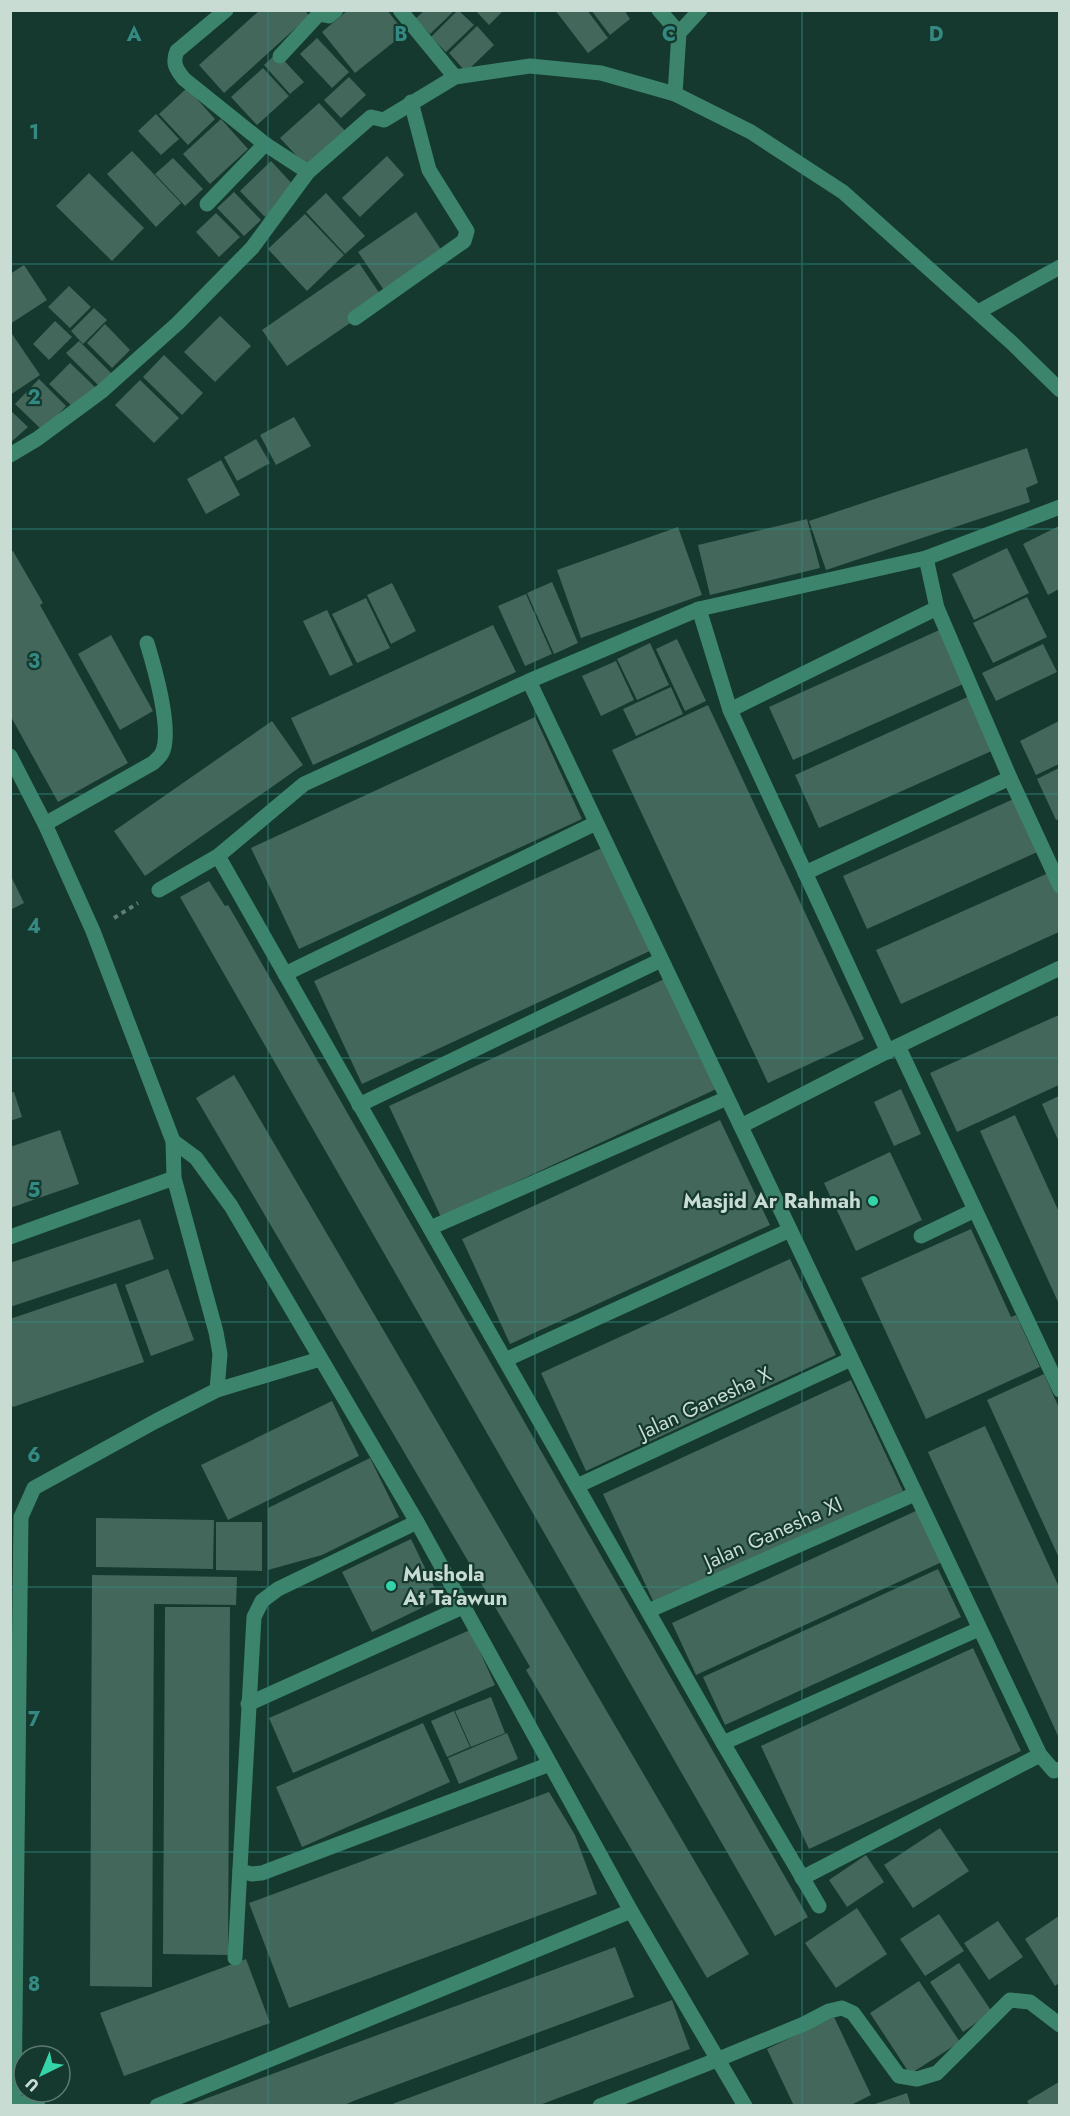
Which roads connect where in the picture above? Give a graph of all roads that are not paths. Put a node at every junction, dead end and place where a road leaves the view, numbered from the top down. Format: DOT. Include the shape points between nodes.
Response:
graph roads {
  1 [pos="226,10"];
  2 [pos="336,10"];
  3 [pos="400,10"];
  4 [pos="659,10"];
  5 [pos="700,10"];
  6 [pos="678,33"];
  7 [pos="280,56"];
  8 [pos="454,77"];
  9 [pos="675,94"];
  10 [pos="411,102"];
  11 [pos="265,144"];
  12 [pos="308,172"];
  13 [pos="207,204"];
  14 [pos="1059,267"];
  15 [pos="978,312"];
  16 [pos="355,318"];
  17 [pos="1059,390"];
  18 [pos="10,455"];
  19 [pos="1059,507"];
  20 [pos="926,558"];
  21 [pos="937,608"];
  22 [pos="699,609"];
  23 [pos="147,643"];
  24 [pos="529,681"];
  25 [pos="730,710"];
  26 [pos="10,756"];
  27 [pos="1010,778"];
  28 [pos="596,823"];
  29 [pos="45,824"];
  30 [pos="218,856"];
  31 [pos="805,873"];
  32 [pos="1059,886"];
  33 [pos="159,890"];
  34 [pos="661,960"];
  35 [pos="1058,973"];
  36 [pos="285,974"];
  37 [pos="893,1049"];
  38 [pos="727,1098"];
  39 [pos="360,1105"];
  40 [pos="741,1126"];
  41 [pos="173,1141"];
  42 [pos="174,1178"];
  43 [pos="975,1210"];
  44 [pos="430,1228"];
  45 [pos="790,1230"];
  46 [pos="921,1236"];
  47 [pos="10,1237"];
  48 [pos="320,1359"];
  49 [pos="851,1359"];
  50 [pos="505,1360"];
  51 [pos="217,1390"];
  52 [pos="1059,1390"];
  53 [pos="577,1486"];
  54 [pos="915,1494"];
  55 [pos="417,1522"];
  56 [pos="465,1606"];
  57 [pos="648,1611"];
  58 [pos="979,1629"];
  59 [pos="15,1680"];
  60 [pos="248,1704"];
  61 [pos="723,1743"];
  62 [pos="1040,1755"];
  63 [pos="550,1764"];
  64 [pos="1059,1769"];
  65 [pos="240,1871"];
  66 [pos="802,1878"];
  67 [pos="819,1906"];
  68 [pos="631,1911"];
  69 [pos="235,1958"];
  70 [pos="1059,2025"];
  71 [pos="12,2044"];
  72 [pos="719,2059"];
  73 [pos="157,2106"];
  74 [pos="600,2106"];
  75 [pos="746,2106"];
  1 -- 11 [label="street" via="177,51 176,68 184,79"];
  2 -- 7 [label="street" via="329,15 319,14"];
  3 -- 8 [label="street"];
  4 -- 6 [label="street"];
  5 -- 6 [label="street"];
  6 -- 9 [label="street"];
  8 -- 9 [label="street" via="530,66 601,73"];
  8 -- 10 [label="street"];
  9 -- 15 [label="street" via="751,132 843,192"];
  10 -- 12 [label="street" via="384,120 371,117"];
  10 -- 16 [label="street" via="429,170 467,231 464,241"];
  11 -- 12 [label="street"];
  11 -- 13 [label="street"];
  12 -- 18 [label="street" via="252,248 178,323 102,391"];
  14 -- 15 [label="street"];
  15 -- 17 [label="street"];
  19 -- 20 [label="street"];
  20 -- 21 [label="street"];
  20 -- 22 [label="street"];
  21 -- 25 [label="street"];
  21 -- 27 [label="street"];
  22 -- 24 [label="street"];
  22 -- 25 [label="street"];
  23 -- 29 [label="street" via="158,677 165,732 161,755"];
  24 -- 28 [label="street"];
  24 -- 30 [label="street" via="304,784"];
  25 -- 31 [label="street"];
  26 -- 29 [label="street"];
  27 -- 31 [label="street"];
  27 -- 32 [label="street"];
  28 -- 34 [label="street"];
  28 -- 36 [label="street"];
  29 -- 41 [label="street" via="93,931"];
  30 -- 33 [label="street"];
  30 -- 36 [label="street"];
  31 -- 37 [label="street"];
  34 -- 38 [label="street"];
  34 -- 39 [label="street"];
  35 -- 37 [label="street"];
  36 -- 39 [label="street"];
  37 -- 40 [label="street"];
  37 -- 43 [label="street"];
  38 -- 40 [label="street"];
  38 -- 44 [label="street"];
  39 -- 44 [label="street"];
  40 -- 45 [label="street"];
  41 -- 42 [label="street"];
  41 -- 48 [label="street" via="196,1158 231,1206"];
  42 -- 47 [label="street"];
  42 -- 51 [label="street" via="216,1332 220,1354"];
  43 -- 46 [label="street"];
  43 -- 52 [label="street"];
  44 -- 50 [label="street"];
  45 -- 49 [label="street"];
  45 -- 50 [label="street"];
  48 -- 51 [label="street"];
  48 -- 55 [label="street"];
  49 -- 53 [label="street, Jalan Ganesha X"];
  49 -- 54 [label="street"];
  50 -- 53 [label="street"];
  51 -- 59 [label="street" via="34,1488 21,1517"];
  53 -- 57 [label="street"];
  54 -- 57 [label="street, Jalan Ganesha XI"];
  54 -- 58 [label="street"];
  55 -- 56 [label="street"];
  55 -- 60 [label="street" via="278,1589 262,1601 254,1617"];
  56 -- 60 [label="street"];
  56 -- 63 [label="street"];
  57 -- 61 [label="street"];
  58 -- 61 [label="street"];
  58 -- 62 [label="street"];
  59 -- 71 [label="street"];
  60 -- 65 [label="street"];
  61 -- 66 [label="street"];
  62 -- 64 [label="street" via="1054,1771"];
  62 -- 66 [label="street"];
  63 -- 65 [label="street" via="262,1873"];
  63 -- 68 [label="street"];
  65 -- 69 [label="street"];
  66 -- 67 [label="street"];
  68 -- 72 [label="street"];
  68 -- 73 [label="street"];
  70 -- 72 [label="street" via="1030,2002 1010,2000 937,2073 917,2079 899,2076 853,2013 842,2008"];
  72 -- 74 [label="street"];
  72 -- 75 [label="street"];
}
